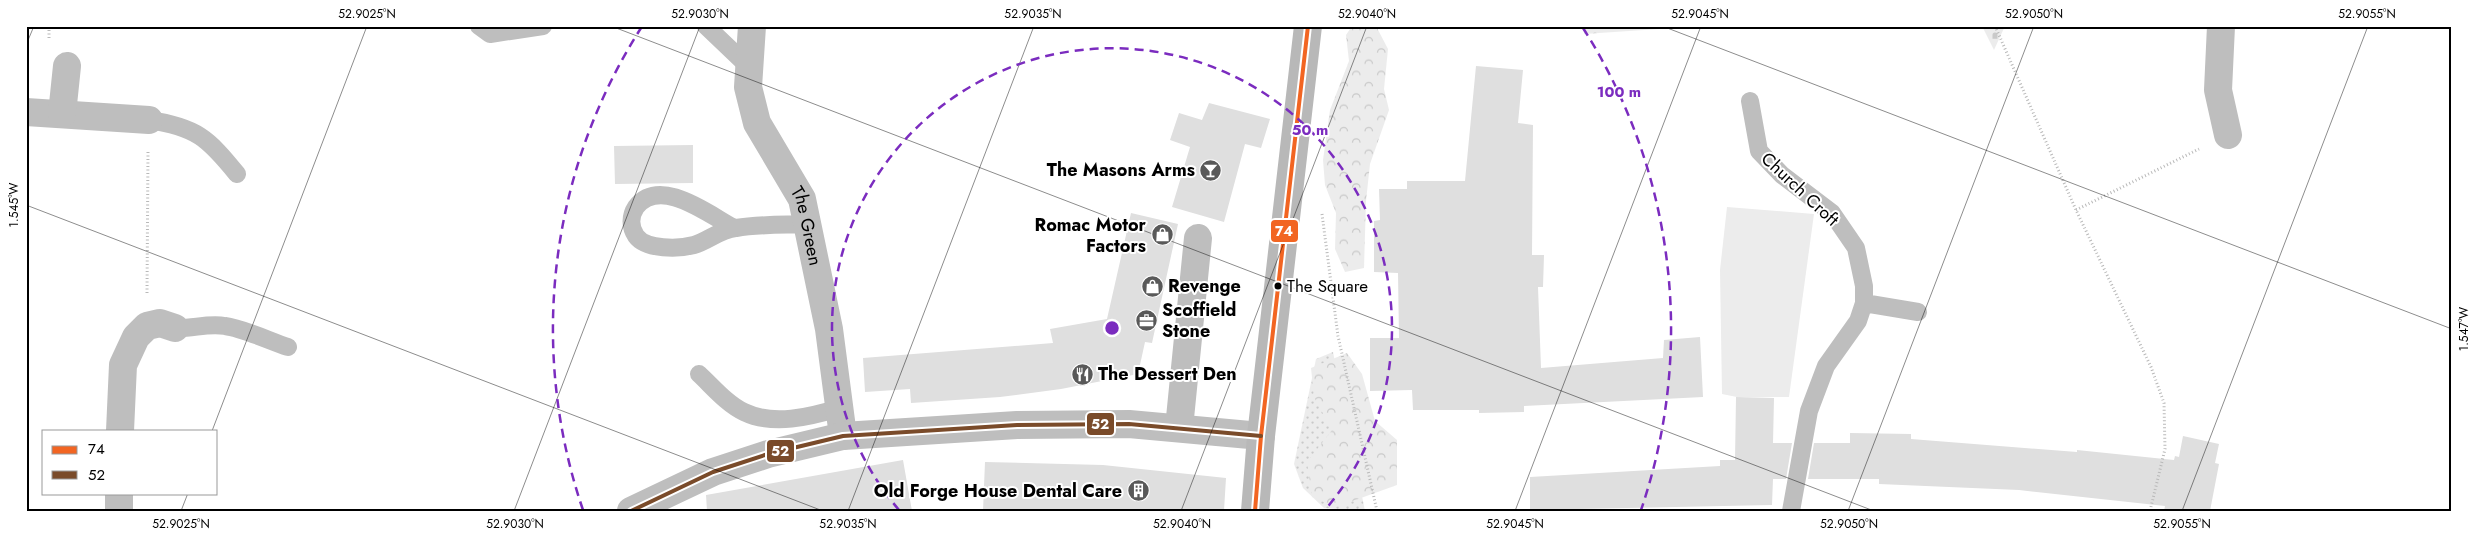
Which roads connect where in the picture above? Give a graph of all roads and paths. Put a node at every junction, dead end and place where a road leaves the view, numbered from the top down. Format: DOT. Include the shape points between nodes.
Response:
graph roads {
  1 [pos="480,26"];
  2 [pos="543,26"];
  3 [pos="706,26"];
  4 [pos="752,26"];
  5 [pos="1308,26"];
  6 [pos="1995,26"];
  7 [pos="2221,26"];
  8 [pos="67,66"];
  9 [pos="750,68"];
  10 [pos="1750,101"];
  11 [pos="26,112"];
  12 [pos="62,114"];
  13 [pos="149,120"];
  14 [pos="2228,135"];
  15 [pos="237,174"];
  16 [pos="1321,207"];
  17 [pos="2076,210"];
  18 [pos="808,224"];
  19 [pos="734,228"];
  20 [pos="1198,238"];
  21 [pos="1864,303"];
  22 [pos="1918,312"];
  23 [pos="146,326"];
  24 [pos="175,328"];
  25 [pos="288,347"];
  26 [pos="699,374"];
  27 [pos="839,408"];
  28 [pos="1179,428"];
  29 [pos="120,430"];
  30 [pos="843,436"];
  31 [pos="1260,436"];
  32 [pos="119,494"];
  33 [pos="119,511"];
  34 [pos="631,511"];
  35 [pos="1255,511"];
  36 [pos="1377,511"];
  37 [pos="1791,511"];
  38 [pos="2150,511"];
  1 -- 2 [label="lane" via="490,34"];
  3 -- 9 [label="lane"];
  4 -- 9 [label="street, The Green"];
  5 -- 31 [label="street"];
  6 -- 17 [label="path"];
  7 -- 14 [label="street" via="2218,90"];
  8 -- 12 [label="street"];
  9 -- 18 [label="street, The Green" via="748,87 758,123 802,199"];
  10 -- 21 [label="lane, Church Croft" via="1759,151 1782,175 1832,214 1856,248"];
  11 -- 12 [label="street"];
  12 -- 13 [label="street"];
  13 -- 15 [label="lane" via="194,131 215,147"];
  13 -- 23 [label="path"];
  14 -- 17 [label="path"];
  16 -- 36 [label="path" via="1338,336"];
  17 -- 38 [label="path" via="2151,367 2164,403 2165,449"];
  18 -- 19 [label="lane"];
  18 -- 27 [label="street, The Green" via="830,329"];
  19 -- 19 [label="lane" via="693,245 659,246 645,243 637,237 631,225 640,202 661,194 677,198"];
  20 -- 28 [label="street"];
  21 -- 22 [label="lane"];
  21 -- 37 [label="lane, Church Croft" via="1858,321 1826,366 1809,411"];
  23 -- 24 [label="street" via="160,323"];
  23 -- 29 [label="street" via="136,337 123,365"];
  24 -- 25 [label="lane" via="227,326"];
  26 -- 27 [label="lane" via="742,412 760,418 816,416"];
  27 -- 30 [label="street, The Green"];
  28 -- 30 [label="street" via="1129,424 1017,425"];
  28 -- 31 [label="street"];
  30 -- 34 [label="street" via="768,454 713,472"];
  31 -- 35 [label="street"];
  32 -- 33 [label="street"];
}
